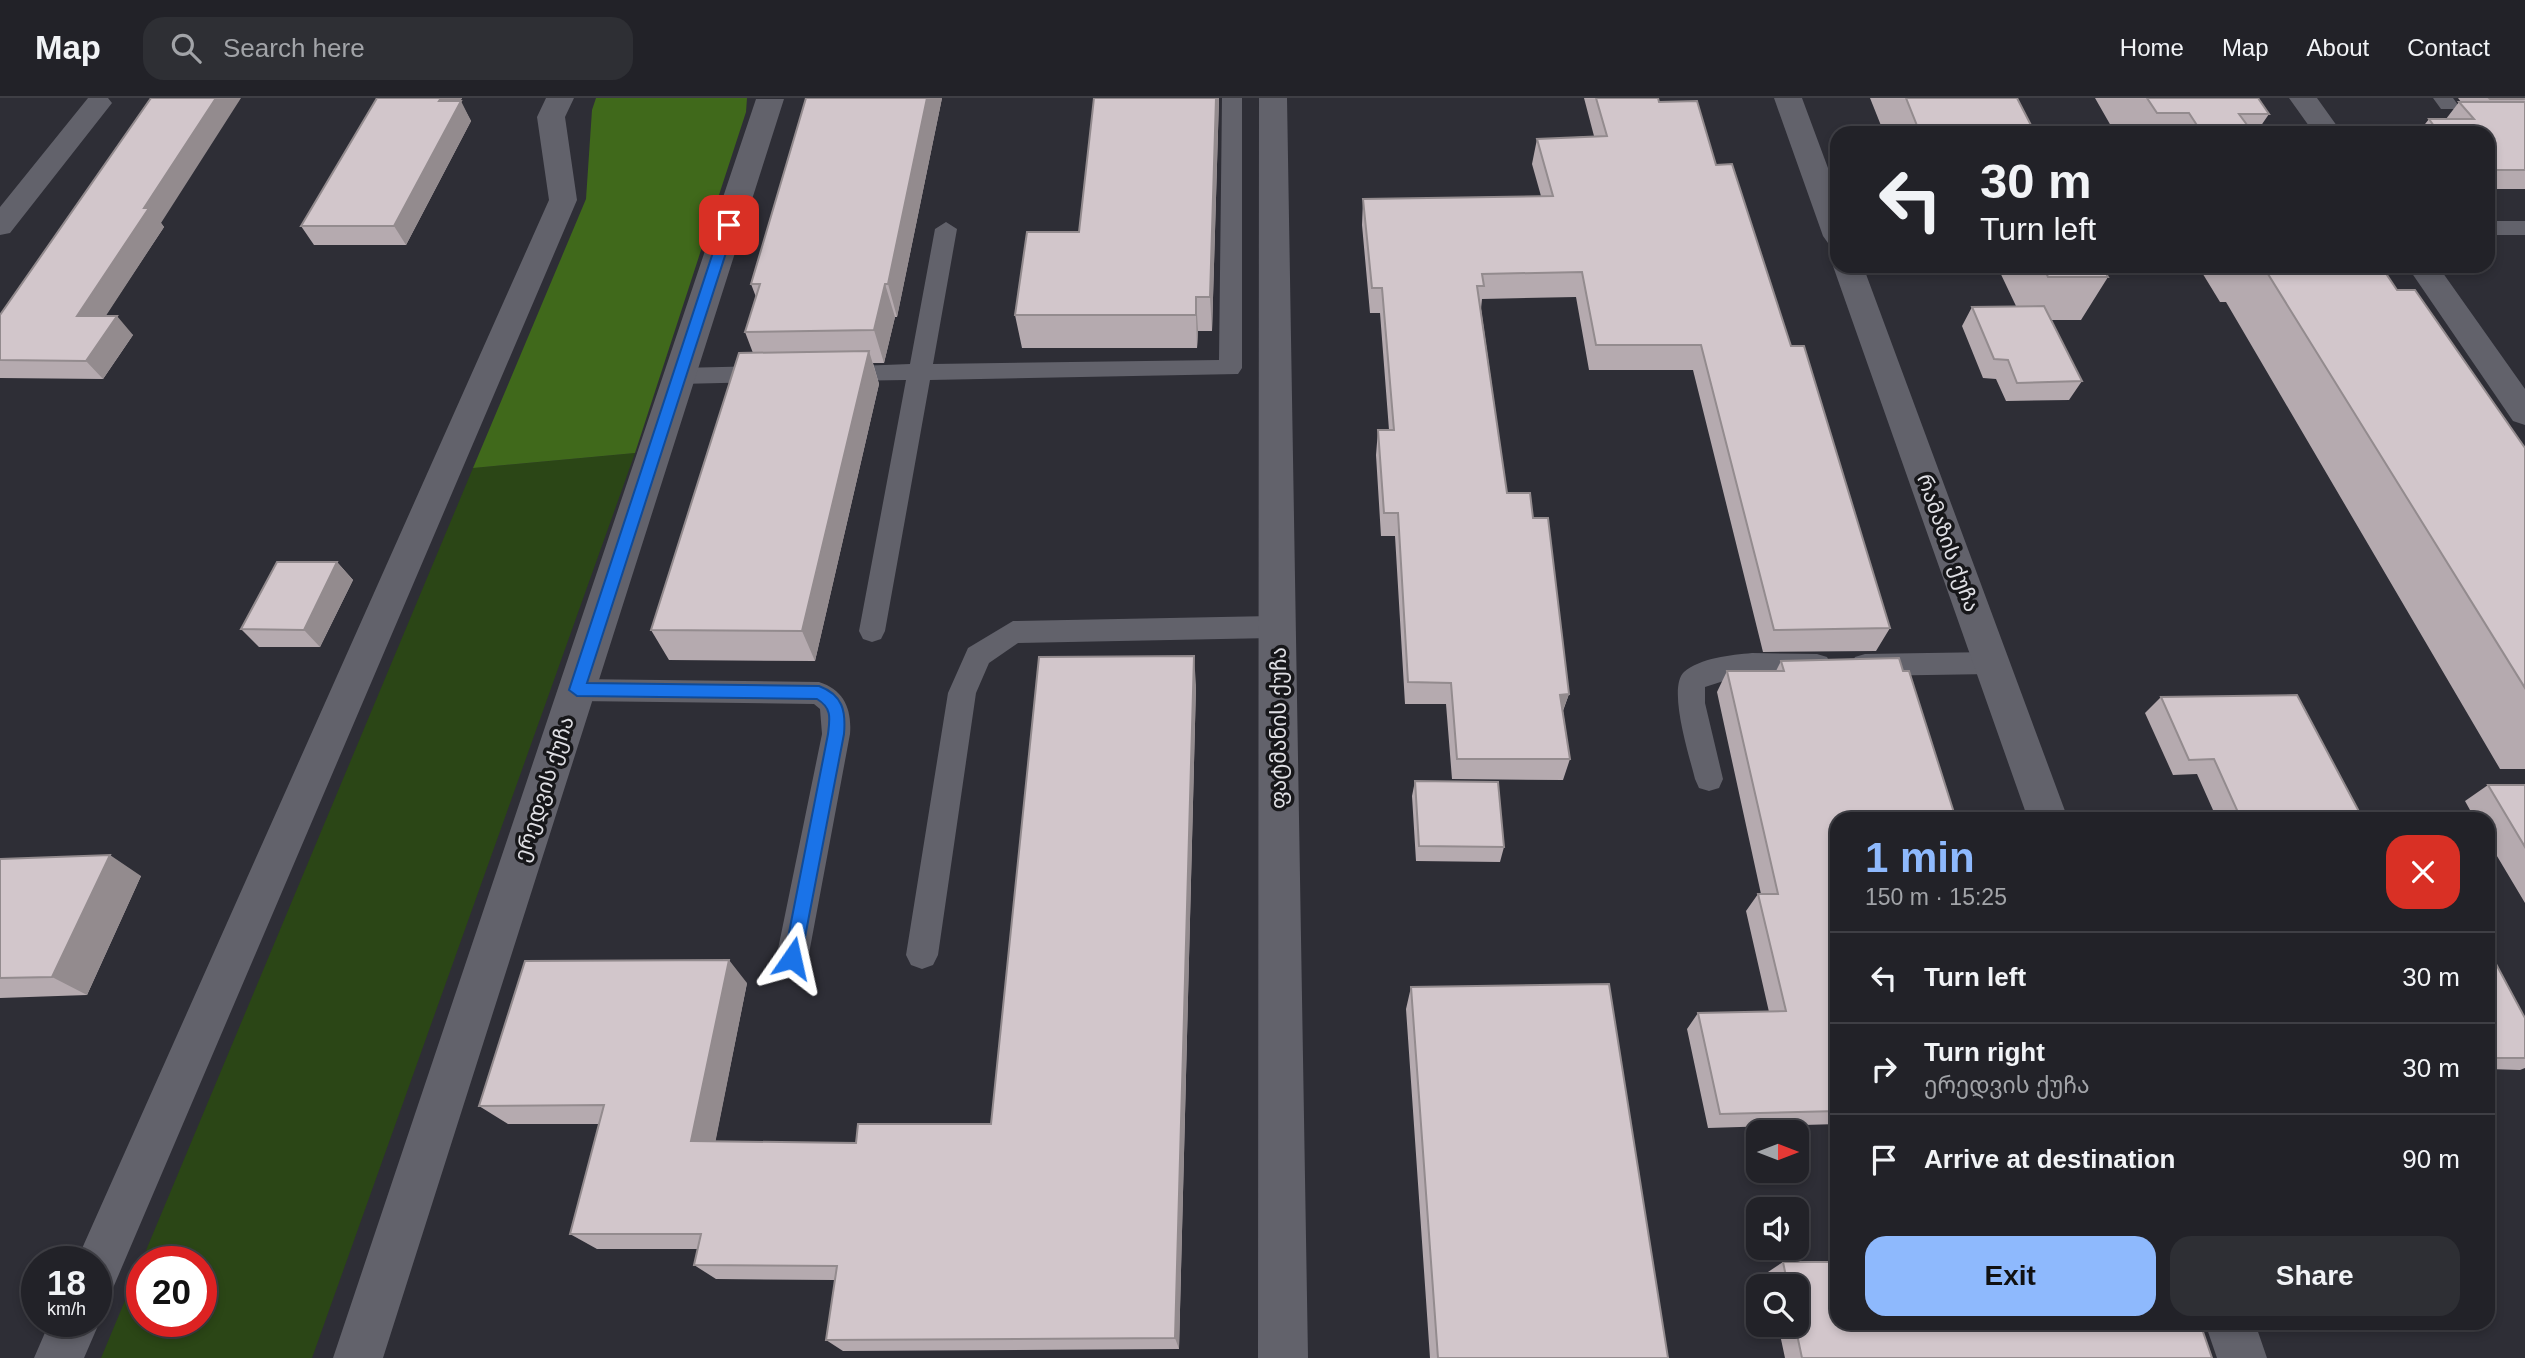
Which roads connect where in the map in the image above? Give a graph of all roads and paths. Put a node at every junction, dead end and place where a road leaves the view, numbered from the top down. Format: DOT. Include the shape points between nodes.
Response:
graph roads {
  1 [pos="560,98"];
  2 [pos="1231,98"];
  3 [pos="1273,98"];
  4 [pos="1788,98"];
  5 [pos="2303,98"];
  6 [pos="770,99"];
  7 [pos="98,103"];
  8 [pos="2323,126"];
  9 [pos="5,212"];
  10 [pos="1830,214"];
  11 [pos="2495,228"];
  12 [pos="2525,228"];
  13 [pos="946,229"];
  14 [pos="1851,273"];
  15 [pos="2427,273"];
  16 [pos="920,372"];
  17 [pos="786,374"];
  18 [pos="813,374"];
  19 [pos="679,376"];
  20 [pos="2524,411"];
  21 [pos="1278,627"];
  22 [pos="872,631"];
  23 [pos="1991,663"];
  24 [pos="577,690"];
  25 [pos="1709,779"];
  26 [pos="2045,812"];
  27 [pos="922,955"];
  28 [pos="792,958"];
  29 [pos="107,1246"];
  30 [pos="2232,1330"];
  31 [pos="68,1337"];
  32 [pos="59,1358"];
  33 [pos="358,1358"];
  34 [pos="1283,1358"];
  35 [pos="2242,1358"];
  1 -- 29 [label="street" via="551,117 563,200"];
  2 -- 16 [label="lane" via="1230,368"];
  3 -- 21 [label="street, ფატმანის ქუჩა"];
  4 -- 10 [label="street"];
  5 -- 8 [label="street"];
  6 -- 19 [label="street, ერედვის ქუჩა"];
  7 -- 9 [label="street"];
  11 -- 12 [label="lane"];
  13 -- 16 [label="lane"];
  14 -- 23 [label="street, რამაზის ქუჩა"];
  15 -- 20 [label="street"];
  16 -- 18 [label="lane"];
  16 -- 22 [label="lane"];
  17 -- 19 [label="lane"];
  19 -- 24 [label="street, ერედვის ქუჩა"];
  21 -- 27 [label="lane" via="1013,632 978,656 962,693"];
  21 -- 34 [label="street, ფატმანის ქუჩა"];
  23 -- 25 [label="lane" via="1708,670 1692,681 1691,702"];
  23 -- 26 [label="street, რამაზის ქუჩა"];
  24 -- 28 [label="lane" via="819,693 831,700 838,713 836,734"];
  24 -- 33 [label="street, ერედვის ქუჩა"];
  30 -- 35 [label="street"];
  31 -- 32 [label="street"];
}
